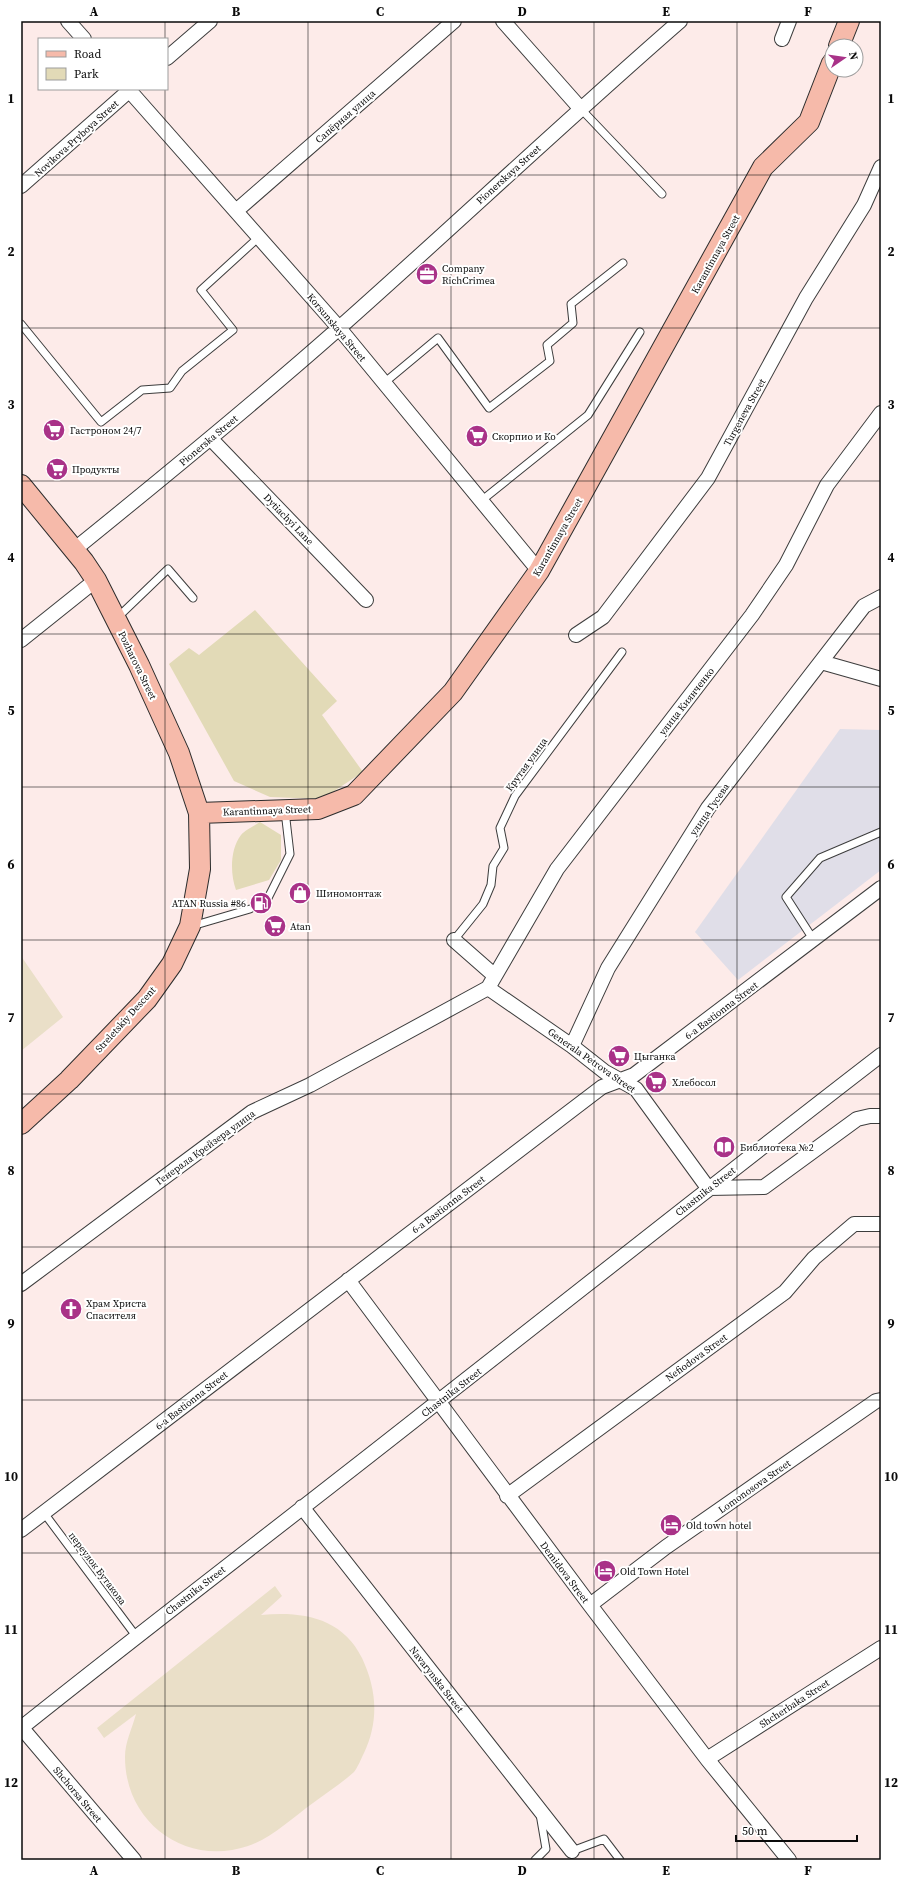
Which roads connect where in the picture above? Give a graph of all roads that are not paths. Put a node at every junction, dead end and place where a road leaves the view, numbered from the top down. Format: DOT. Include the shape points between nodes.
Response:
graph roads {
  1 [pos="68,21"];
  2 [pos="210,21"];
  3 [pos="454,21"];
  4 [pos="503,21"];
  5 [pos="680,21"];
  6 [pos="789,21"];
  7 [pos="849,21"];
  8 [pos="83,38"];
  9 [pos="842,38"];
  10 [pos="782,39"];
  11 [pos="168,57"];
  12 [pos="826,78"];
  13 [pos="128,90"];
  14 [pos="130,90"];
  15 [pos="580,108"];
  16 [pos="881,166"];
  17 [pos="21,186"];
  18 [pos="662,194"];
  19 [pos="236,211"];
  20 [pos="259,237"];
  21 [pos="623,264"];
  22 [pos="21,324"];
  23 [pos="339,328"];
  24 [pos="640,332"];
  25 [pos="384,383"];
  26 [pos="881,413"];
  27 [pos="211,439"];
  28 [pos="21,485"];
  29 [pos="481,501"];
  30 [pos="76,550"];
  31 [pos="539,571"];
  32 [pos="96,580"];
  33 [pos="881,597"];
  34 [pos="193,598"];
  35 [pos="366,600"];
  36 [pos="116,619"];
  37 [pos="576,635"];
  38 [pos="21,640"];
  39 [pos="622,652"];
  40 [pos="821,662"];
  41 [pos="881,679"];
  42 [pos="285,810"];
  43 [pos="199,813"];
  44 [pos="881,832"];
  45 [pos="200,869"];
  46 [pos="881,888"];
  47 [pos="268,898"];
  48 [pos="250,909"];
  49 [pos="190,926"];
  50 [pos="814,939"];
  51 [pos="454,940"];
  52 [pos="491,982"];
  53 [pos="572,1046"];
  54 [pos="881,1055"];
  55 [pos="620,1082"];
  56 [pos="881,1116"];
  57 [pos="21,1122"];
  58 [pos="708,1188"];
  59 [pos="881,1224"];
  60 [pos="348,1280"];
  61 [pos="21,1284"];
  62 [pos="881,1400"];
  63 [pos="439,1401"];
  64 [pos="507,1496"];
  65 [pos="302,1507"];
  66 [pos="44,1513"];
  67 [pos="21,1530"];
  68 [pos="590,1605"];
  69 [pos="136,1636"];
  70 [pos="881,1648"];
  71 [pos="21,1727"];
  72 [pos="707,1759"];
  73 [pos="539,1810"];
  74 [pos="572,1851"];
  75 [pos="134,1860"];
  76 [pos="535,1860"];
  77 [pos="620,1860"];
  78 [pos="788,1860"];
  1 -- 8 [label="street"];
  2 -- 11 [label="street"];
  3 -- 19 [label="street, Сапёрная улица"];
  4 -- 15 [label="street"];
  5 -- 15 [label="street, Pionerskaya Street"];
  6 -- 10 [label="street"];
  7 -- 9 [label="main road"];
  12 -- 31 [label="main road, Karantinnaya Street" via="809,122 763,168"];
  13 -- 17 [label="street, Novikova-Pryboya Street"];
  14 -- 19 [label="street, Korsunskaya Street"];
  15 -- 18 [label="lane"];
  15 -- 23 [label="street, Pionerskaya Street"];
  16 -- 37 [label="street, Turgeneva Street" via="864,206 806,298 708,478 604,617"];
  19 -- 20 [label="street, Korsunskaya Street"];
  20 -- 22 [label="lane" via="201,290 233,330 182,371 170,388 142,390 101,422"];
  20 -- 23 [label="street, Korsunskaya Street"];
  21 -- 25 [label="lane" via="570,304 573,323 547,345 550,361 489,408 438,338"];
  23 -- 25 [label="street, Korsunskaya Street"];
  23 -- 27 [label="street, Pionerska Street"];
  24 -- 29 [label="lane" via="588,416"];
  25 -- 29 [label="street, Korsunskaya Street"];
  26 -- 52 [label="street, улица Киянченко" via="827,485 786,565 752,615 557,870"];
  27 -- 30 [label="street, Pionerska Street"];
  27 -- 35 [label="street, Dytiachyi Lane"];
  28 -- 30 [label="main road, Pozharova Street"];
  29 -- 31 [label="street, Korsunskaya Street"];
  30 -- 32 [label="main road, Pozharova Street"];
  31 -- 42 [label="main road, Karantinnaya Street" via="453,692 354,795 318,809"];
  32 -- 36 [label="main road, Pozharova Street"];
  32 -- 38 [label="street"];
  33 -- 40 [label="street, улица Гусева" via="864,606"];
  34 -- 36 [label="lane" via="168,569"];
  36 -- 43 [label="main road, Pozharova Street" via="179,753"];
  39 -- 51 [label="lane, Крутая улица" via="515,796 500,828 504,848 494,866 491,885 483,904"];
  40 -- 41 [label="street"];
  40 -- 53 [label="street, улица Гусева" via="708,808 608,968"];
  42 -- 43 [label="main road, Karantinnaya Street"];
  42 -- 47 [label="lane" via="290,854"];
  43 -- 45 [label="main road, Pozharova Street"];
  44 -- 50 [label="lane" via="820,858 786,896"];
  45 -- 49 [label="main road, Streletskiy Descent"];
  46 -- 50 [label="street, 6-a Bastionna Street"];
  48 -- 49 [label="lane"];
  49 -- 57 [label="main road, Streletskiy Descent" via="172,964 147,999 69,1080"];
  50 -- 55 [label="street, 6-a Bastionna Street" via="634,1075"];
  51 -- 52 [label="street, Generala Petrova Street"];
  52 -- 53 [label="street, Generala Petrova Street"];
  52 -- 61 [label="street, Генерала Крейзера улица" via="310,1085 252,1112"];
  53 -- 55 [label="street, Generala Petrova Street"];
  54 -- 58 [label="street, Chastnika Street"];
  55 -- 58 [label="street, Generala Petrova Street" via="636,1089"];
  55 -- 60 [label="street, 6-a Bastionna Street" via="602,1087"];
  56 -- 58 [label="street" via="857,1119 764,1187"];
  58 -- 63 [label="street, Chastnika Street"];
  59 -- 64 [label="street, Nefiodova Street" via="854,1224 814,1258 785,1292"];
  60 -- 63 [label="street, Demidova Street"];
  60 -- 66 [label="street, 6-a Bastionna Street"];
  62 -- 68 [label="street, Lomonosova Street" via="876,1401 673,1543"];
  63 -- 64 [label="street, Demidova Street"];
  63 -- 65 [label="street, Chastnika Street"];
  64 -- 68 [label="street, Demidova Street"];
  65 -- 69 [label="street, Chastnika Street"];
  65 -- 73 [label="street, Navarynska Street"];
  66 -- 67 [label="street, 6-a Bastionna Street"];
  66 -- 69 [label="lane, переулок Бутакова"];
  68 -- 72 [label="street, Demidova Street"];
  69 -- 71 [label="street, Chastnika Street"];
  70 -- 72 [label="street, Shcherbaka Street"];
  71 -- 75 [label="street, Shchorsa Street"];
  72 -- 78 [label="street, Demidova Street"];
  73 -- 74 [label="street, Navarynska Street"];
  73 -- 76 [label="lane" via="546,1849"];
  74 -- 77 [label="lane" via="604,1839"];
}
